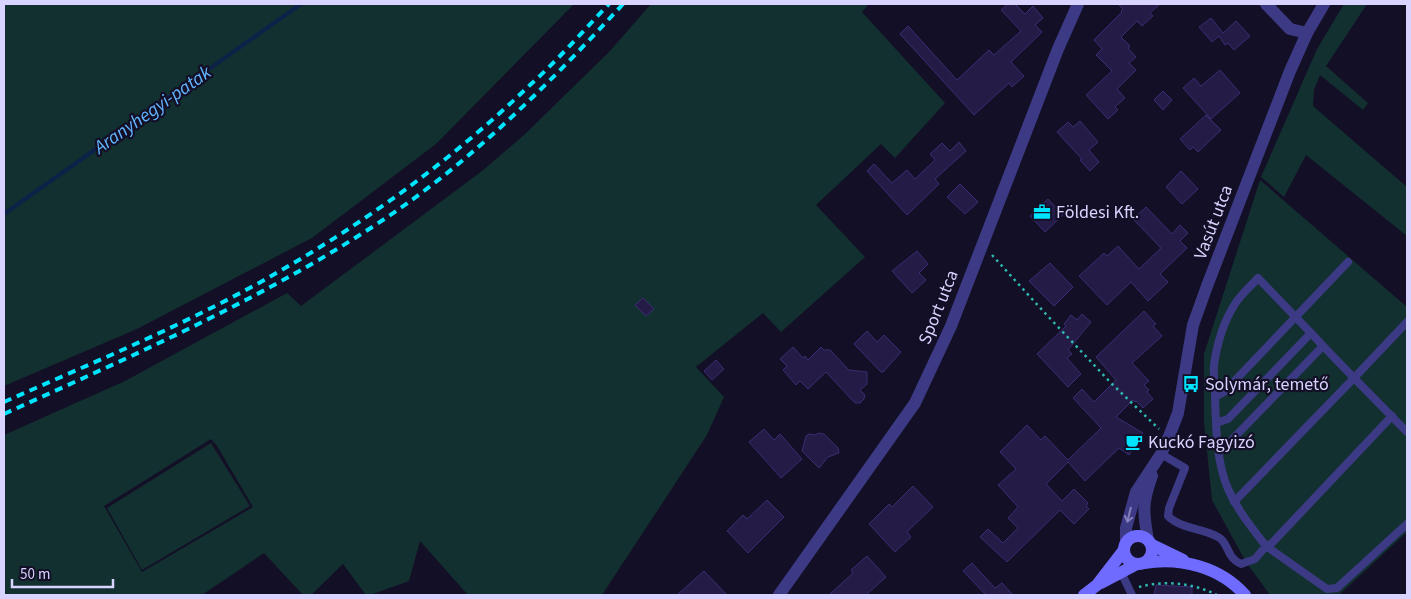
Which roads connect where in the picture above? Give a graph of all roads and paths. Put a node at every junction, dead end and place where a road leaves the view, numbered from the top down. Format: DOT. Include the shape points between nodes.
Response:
graph roads {
  1 [pos="1078,4"];
  2 [pos="1266,4"];
  3 [pos="1324,4"];
  4 [pos="1307,33"];
  5 [pos="981,246"];
  6 [pos="1348,262"];
  7 [pos="1296,317"];
  8 [pos="1407,322"];
  9 [pos="1311,333"];
  10 [pos="1323,346"];
  11 [pos="1354,378"];
  12 [pos="1215,397"];
  13 [pos="1392,416"];
  14 [pos="1216,423"];
  15 [pos="1159,429"];
  16 [pos="1407,432"];
  17 [pos="1219,453"];
  18 [pos="1159,457"];
  19 [pos="1234,502"];
  20 [pos="1407,524"];
  21 [pos="1150,543"];
  22 [pos="1125,546"];
  23 [pos="1266,546"];
  24 [pos="1140,564"];
  25 [pos="1189,564"];
  26 [pos="1121,572"];
  27 [pos="1097,585"];
  28 [pos="1130,593"];
  29 [pos="779,595"];
  30 [pos="1084,595"];
  31 [pos="1217,595"];
  32 [pos="1246,595"];
  1 -- 5 [label="street, Sport utca"];
  2 -- 4 [label="street" via="1290,29"];
  3 -- 4 [label="street, Vasút utca"];
  4 -- 18 [label="street, Vasút utca" via="1199,308 1189,345 1178,413"];
  5 -- 15 [label="path"];
  5 -- 29 [label="street, Sport utca" via="951,326 915,403"];
  6 -- 7 [label="lane"];
  7 -- 9 [label="lane"];
  7 -- 12 [label="lane" via="1224,392"];
  7 -- 12 [label="lane" via="1258,278 1235,303 1226,321 1214,367"];
  8 -- 11 [label="lane"];
  9 -- 10 [label="lane"];
  9 -- 14 [label="lane" via="1228,419"];
  10 -- 11 [label="lane"];
  10 -- 17 [label="lane"];
  11 -- 13 [label="lane"];
  11 -- 19 [label="lane"];
  12 -- 14 [label="lane"];
  13 -- 16 [label="lane"];
  13 -- 23 [label="lane"];
  14 -- 17 [label="lane"];
  17 -- 19 [label="lane"];
  18 -- 21 [label="street, Vasút utca" via="1146,493 1143,515"];
  18 -- 22 [label="street, Vasút utca, one-way" via="1136,492"];
  18 -- 23 [label="lane" via="1185,468 1168,508 1168,516 1174,522 1222,540 1232,559 1241,564 1255,559"];
  19 -- 23 [label="lane"];
  20 -- 23 [label="lane" via="1337,588 1327,589"];
  21 -- 22 [label="main road" via="1143,536 1136,536 1130,538"];
  21 -- 24 [label="main road" via="1150,559"];
  21 -- 25 [label="main road"];
  22 -- 24 [label="main road" via="1130,562"];
  22 -- 27 [label="main road"];
  24 -- 25 [label="main road" via="1161,561"];
  24 -- 26 [label="main road"];
  25 -- 32 [label="main road" via="1219,574"];
  26 -- 27 [label="main road"];
  26 -- 28 [label="lane"];
  27 -- 30 [label="main road"];
  28 -- 31 [label="path" via="1161,582 1197,587"];
}
